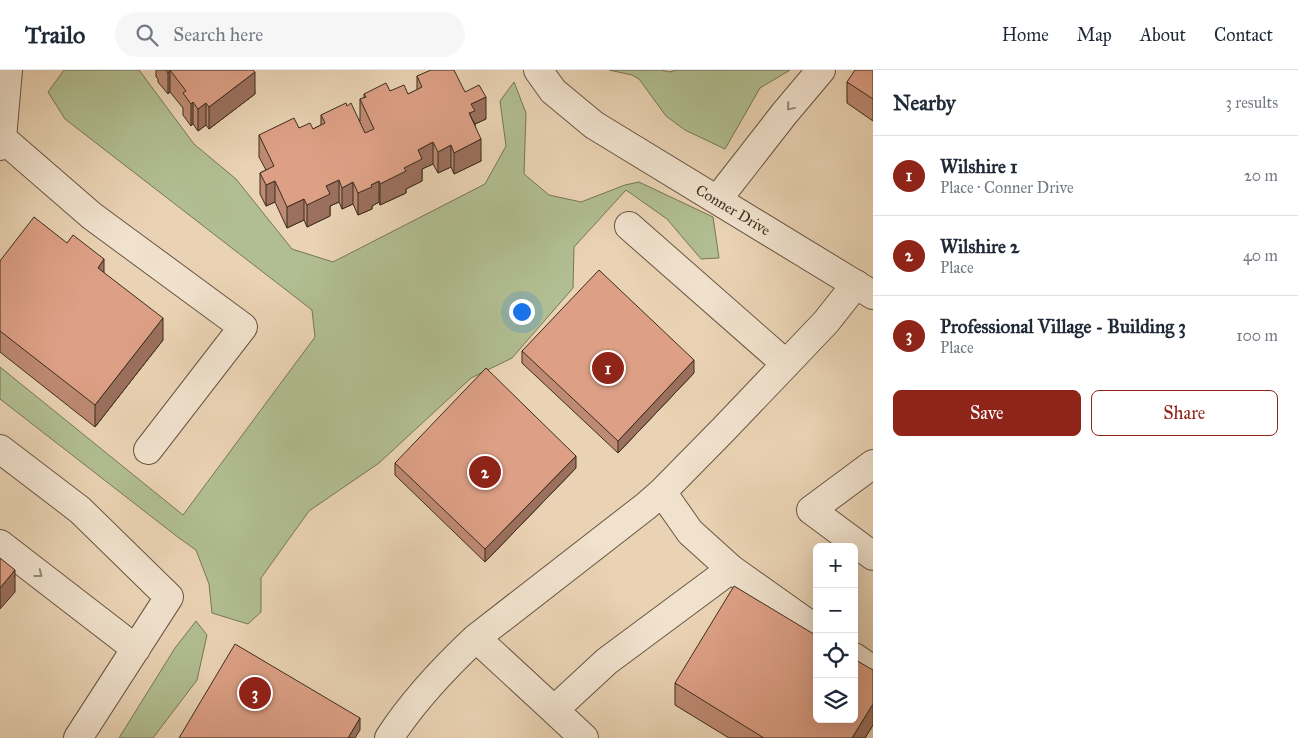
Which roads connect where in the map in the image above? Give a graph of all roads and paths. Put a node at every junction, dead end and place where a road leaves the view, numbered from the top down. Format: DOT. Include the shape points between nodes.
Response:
graph roads {
  1 [pos="8,70"];
  2 [pos="538,70"];
  3 [pos="821,70"];
  4 [pos="1,142"];
  5 [pos="717,200"];
  6 [pos="629,226"];
  7 [pos="865,289"];
  8 [pos="786,364"];
  9 [pos="0,449"];
  10 [pos="148,450"];
  11 [pos="873,464"];
  12 [pos="662,492"];
  13 [pos="0,544"];
  14 [pos="873,556"];
  15 [pos="731,569"];
  16 [pos="813,627"];
  17 [pos="476,638"];
  18 [pos="136,649"];
  19 [pos="858,660"];
  20 [pos="873,670"];
  21 [pos="554,710"];
  22 [pos="78,738"];
  23 [pos="389,738"];
  24 [pos="584,738"];
  1 -- 4 [label="street"];
  2 -- 5 [label="street, Conner Drive" via="552,90 594,125"];
  3 -- 5 [label="street, one-way"];
  4 -- 10 [label="street" via="92,216 243,327"];
  5 -- 7 [label="street, Conner Drive"];
  6 -- 8 [label="street"];
  7 -- 8 [label="street" via="826,322"];
  8 -- 12 [label="street"];
  9 -- 18 [label="street" via="80,510 169,596"];
  11 -- 14 [label="street" via="811,510"];
  12 -- 15 [label="street" via="690,532"];
  12 -- 17 [label="street"];
  13 -- 18 [label="street, one-way"];
  15 -- 16 [label="street"];
  15 -- 21 [label="street" via="607,661"];
  17 -- 21 [label="street"];
  17 -- 23 [label="street" via="421,696"];
  18 -- 22 [label="street"];
  19 -- 20 [label="street"];
  21 -- 24 [label="street"];
}
